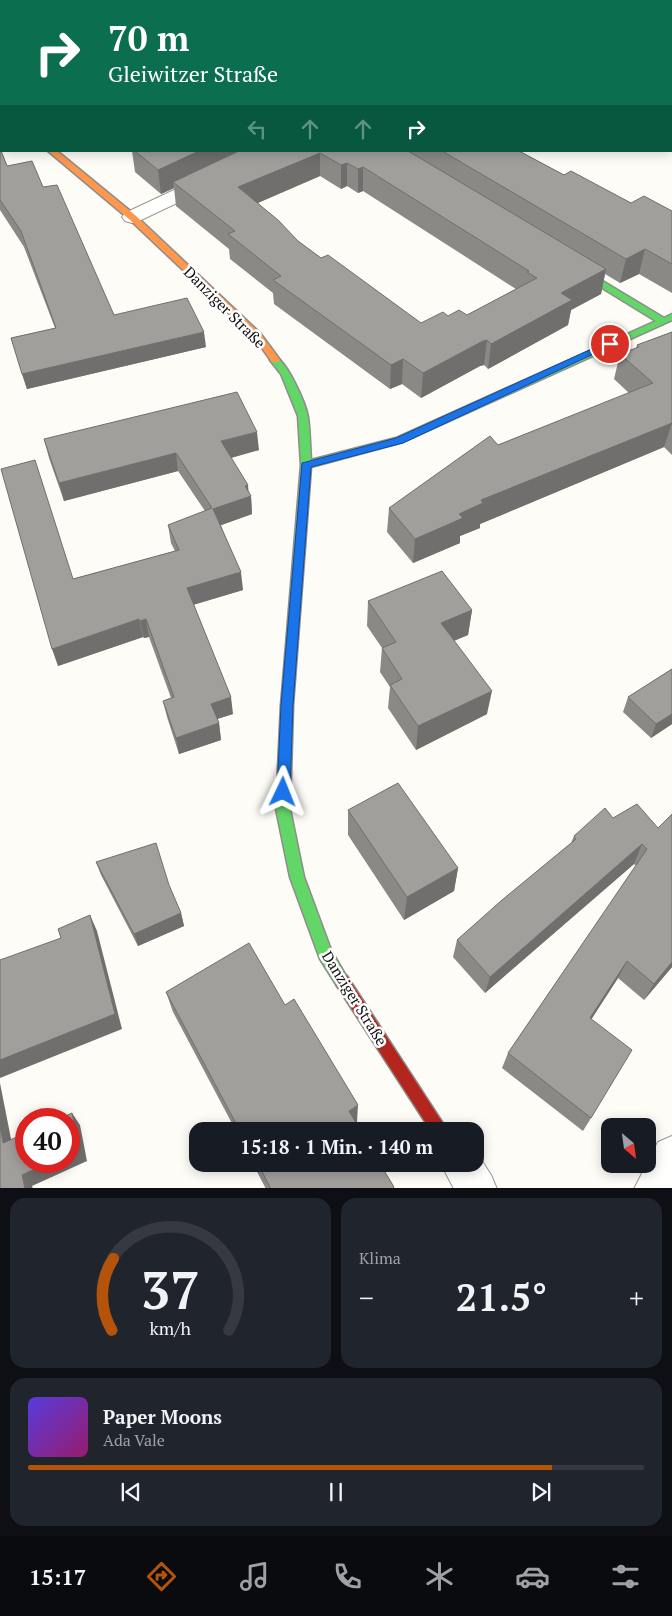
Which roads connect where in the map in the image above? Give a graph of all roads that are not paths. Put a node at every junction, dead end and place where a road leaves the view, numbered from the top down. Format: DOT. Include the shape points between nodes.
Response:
graph roads {
  1 [pos="53,152"];
  2 [pos="270,152"];
  3 [pos="132,217"];
  4 [pos="564,260"];
  5 [pos="667,319"];
  6 [pos="306,465"];
  7 [pos="434,1122"];
  8 [pos="672,1156"];
  9 [pos="466,1172"];
  10 [pos="477,1188"];
  11 [pos="654,1188"];
  1 -- 3 [label="street, Danziger Straße"];
  2 -- 3 [label="street"];
  3 -- 6 [label="street, Danziger Straße" via="257,334 285,372 302,416"];
  4 -- 5 [label="street"];
  5 -- 6 [label="street" via="399,440"];
  6 -- 7 [label="street, Danziger Straße" via="287,705 283,809 297,877 325,954"];
  8 -- 11 [label="street"];
  9 -- 10 [label="street"];
}
